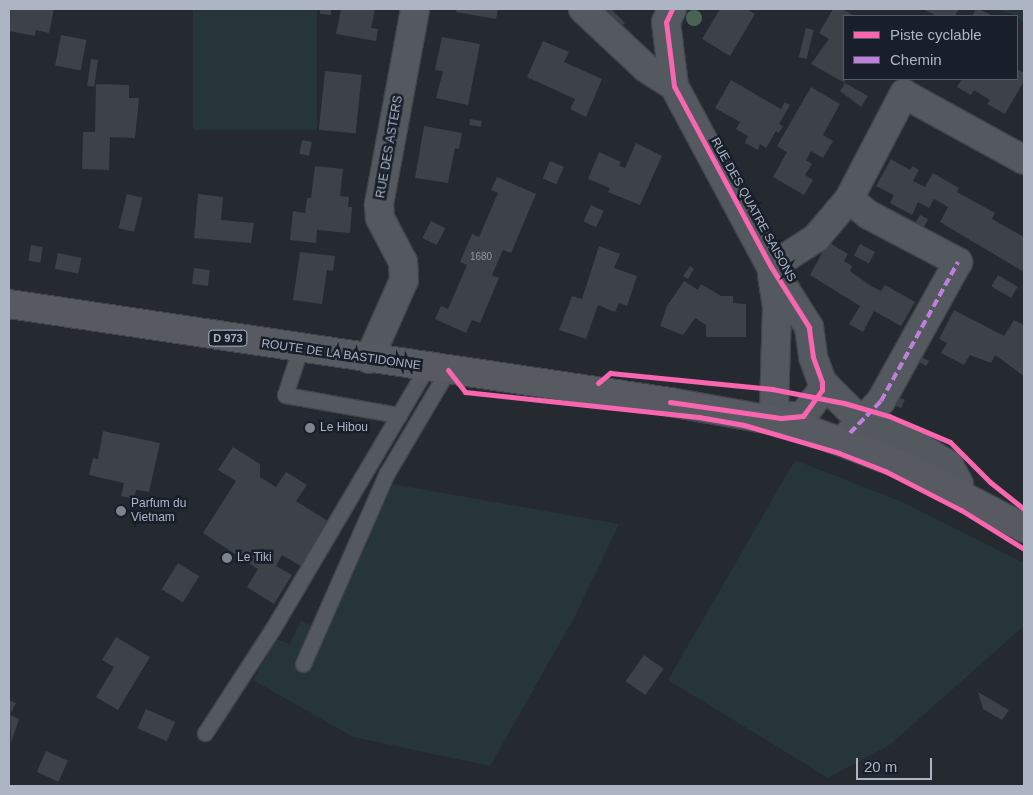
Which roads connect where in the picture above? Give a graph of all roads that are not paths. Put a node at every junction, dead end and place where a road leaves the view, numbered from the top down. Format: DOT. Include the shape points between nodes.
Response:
graph roads {
  1 [pos="415,9"];
  2 [pos="584,9"];
  3 [pos="672,9"];
  4 [pos="674,86"];
  5 [pos="908,86"];
  6 [pos="1024,160"];
  7 [pos="849,198"];
  8 [pos="771,266"];
  9 [pos="9,304"];
  10 [pos="300,349"];
  11 [pos="369,360"];
  12 [pos="437,369"];
  13 [pos="495,378"];
  14 [pos="822,382"];
  15 [pos="399,415"];
  16 [pos="787,416"];
  17 [pos="855,427"];
  18 [pos="1024,527"];
  19 [pos="303,664"];
  20 [pos="205,733"];
  1 -- 11 [label="street, RUE DES ASTERS" via="379,204 380,218 403,262 404,280"];
  2 -- 4 [label="street" via="646,68"];
  3 -- 4 [label="street, RUE DES QUATRE SAISONS" via="666,22"];
  4 -- 8 [label="street, RUE DES QUATRE SAISONS"];
  5 -- 6 [label="street"];
  5 -- 7 [label="street"];
  7 -- 8 [label="street" via="816,238"];
  7 -- 17 [label="street" via="869,215 958,262 880,401"];
  8 -- 14 [label="street, RUE DES QUATRE SAISONS" via="809,327 813,357"];
  8 -- 16 [label="street, RUE DES QUATRE SAISONS"];
  9 -- 10 [label="main road, ROUTE DE LA BASTIDONNE / D 973"];
  10 -- 11 [label="main road, ROUTE DE LA BASTIDONNE / D 973"];
  10 -- 15 [label="lane" via="285,394"];
  11 -- 12 [label="main road, ROUTE DE LA BASTIDONNE / D 973"];
  12 -- 13 [label="main road, ROUTE DE LA BASTIDONNE / D 973"];
  12 -- 15 [label="lane"];
  12 -- 19 [label="lane" via="387,473"];
  13 -- 16 [label="main road, ROUTE DE LA BASTIDONNE / D 973"];
  13 -- 16 [label="main road, ROUTE DE LA BASTIDONNE / D 973" via="598,383"];
  14 -- 16 [label="street" via="822,390"];
  14 -- 17 [label="street"];
  15 -- 20 [label="lane" via="272,630"];
  16 -- 17 [label="main road, ROUTE DE LA BASTIDONNE / D 973"];
  16 -- 18 [label="main road, ROUTE DE LA BASTIDONNE / D 973" via="905,466"];
  17 -- 18 [label="main road, ROUTE DE LA BASTIDONNE / D 973" via="980,493"];
}
